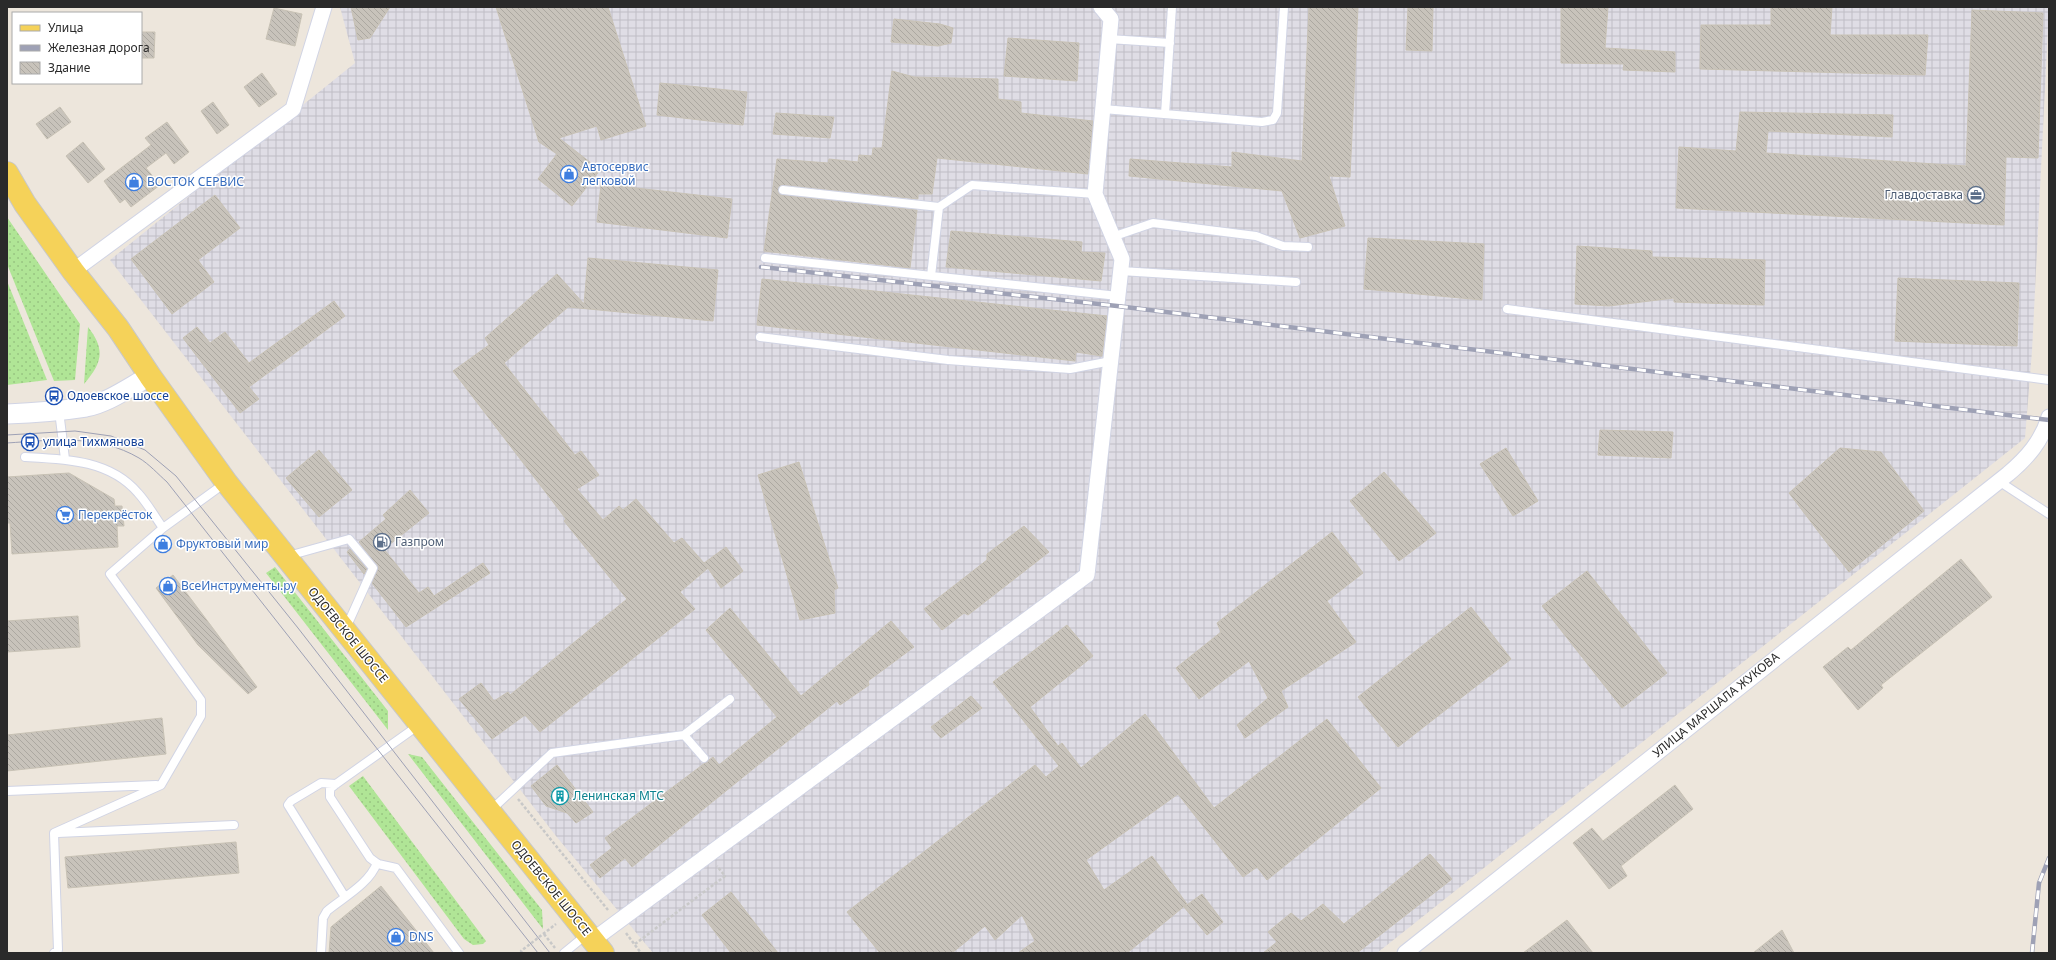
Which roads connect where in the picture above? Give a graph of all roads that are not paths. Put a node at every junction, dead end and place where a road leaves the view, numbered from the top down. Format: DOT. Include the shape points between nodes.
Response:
graph roads {
  1 [pos="324,7"];
  2 [pos="1101,7"];
  3 [pos="1172,7"];
  4 [pos="1284,7"];
  5 [pos="1109,39"];
  6 [pos="1170,43"];
  7 [pos="1103,109"];
  8 [pos="1165,114"];
  9 [pos="7,173"];
  10 [pos="784,190"];
  11 [pos="1095,194"];
  12 [pos="939,207"];
  13 [pos="1112,237"];
  14 [pos="1308,247"];
  15 [pos="765,258"];
  16 [pos="73,271"];
  17 [pos="1121,271"];
  18 [pos="931,276"];
  19 [pos="1296,282"];
  20 [pos="1118,296"];
  21 [pos="1507,309"];
  22 [pos="760,337"];
  23 [pos="1111,361"];
  24 [pos="150,376"];
  25 [pos="2049,380"];
  26 [pos="59,411"];
  27 [pos="7,414"];
  28 [pos="2049,416"];
  29 [pos="25,457"];
  30 [pos="65,459"];
  31 [pos="1997,480"];
  32 [pos="226,482"];
  33 [pos="2049,514"];
  34 [pos="163,528"];
  35 [pos="285,557"];
  36 [pos="345,631"];
  37 [pos="730,699"];
  38 [pos="420,724"];
  39 [pos="684,735"];
  40 [pos="704,758"];
  41 [pos="336,784"];
  42 [pos="161,785"];
  43 [pos="7,792"];
  44 [pos="489,812"];
  45 [pos="234,825"];
  46 [pos="54,833"];
  47 [pos="378,863"];
  48 [pos="345,896"];
  49 [pos="594,942"];
  50 [pos="54,953"];
  51 [pos="321,953"];
  52 [pos="459,953"];
  53 [pos="564,953"];
  54 [pos="1406,953"];
  1 -- 16 [label="street" via="293,109"];
  2 -- 5 [label="street" via="1111,19"];
  3 -- 6 [label="lane"];
  4 -- 8 [label="lane" via="1277,113 1273,120 1262,122"];
  5 -- 6 [label="lane"];
  5 -- 7 [label="street"];
  6 -- 8 [label="lane"];
  7 -- 8 [label="lane"];
  7 -- 11 [label="street"];
  9 -- 16 [label="main road, ОДОЕВСКОЕ ШОССЕ" via="25,204"];
  10 -- 12 [label="lane"];
  11 -- 12 [label="lane" via="972,185"];
  11 -- 13 [label="street"];
  12 -- 18 [label="lane"];
  13 -- 14 [label="lane" via="1153,224 1256,236 1283,246"];
  13 -- 17 [label="street" via="1122,259"];
  15 -- 18 [label="lane"];
  16 -- 24 [label="main road, ОДОЕВСКОЕ ШОССЕ" via="118,328"];
  17 -- 19 [label="lane"];
  17 -- 20 [label="street"];
  18 -- 20 [label="lane"];
  20 -- 23 [label="street"];
  21 -- 25 [label="lane"];
  22 -- 23 [label="lane" via="948,360 1070,369"];
  23 -- 49 [label="street" via="1087,575"];
  24 -- 26 [label="street" via="87,407"];
  24 -- 32 [label="main road, ОДОЕВСКОЕ ШОССЕ"];
  26 -- 27 [label="street"];
  26 -- 30 [label="lane"];
  28 -- 31 [label="street, УЛИЦА МАРШАЛА ЖУКОВА" via="2038,441 2026,458"];
  29 -- 30 [label="lane"];
  30 -- 34 [label="lane" via="99,466 121,477 138,493"];
  31 -- 33 [label="lane"];
  31 -- 54 [label="street, УЛИЦА МАРШАЛА ЖУКОВА"];
  32 -- 34 [label="lane"];
  32 -- 35 [label="main road, ОДОЕВСКОЕ ШОССЕ"];
  34 -- 42 [label="lane" via="110,574 201,700 201,716"];
  35 -- 36 [label="main road, ОДОЕВСКОЕ ШОССЕ"];
  35 -- 36 [label="lane" via="349,539 373,568"];
  36 -- 38 [label="main road, ОДОЕВСКОЕ ШОССЕ"];
  37 -- 39 [label="lane"];
  38 -- 41 [label="lane"];
  38 -- 44 [label="main road, ОДОЕВСКОЕ ШОССЕ"];
  39 -- 40 [label="lane"];
  39 -- 44 [label="lane" via="552,753"];
  41 -- 47 [label="lane" via="330,789 330,797 370,858"];
  41 -- 48 [label="lane" via="321,783 288,805"];
  42 -- 43 [label="lane"];
  42 -- 46 [label="lane"];
  44 -- 49 [label="main road, ОДОЕВСКОЕ ШОССЕ"];
  45 -- 46 [label="lane"];
  46 -- 50 [label="lane" via="58,950"];
  47 -- 48 [label="lane" via="374,872"];
  47 -- 52 [label="lane" via="396,868"];
  48 -- 51 [label="lane" via="327,911 323,918"];
  49 -- 53 [label="lane"];
}
